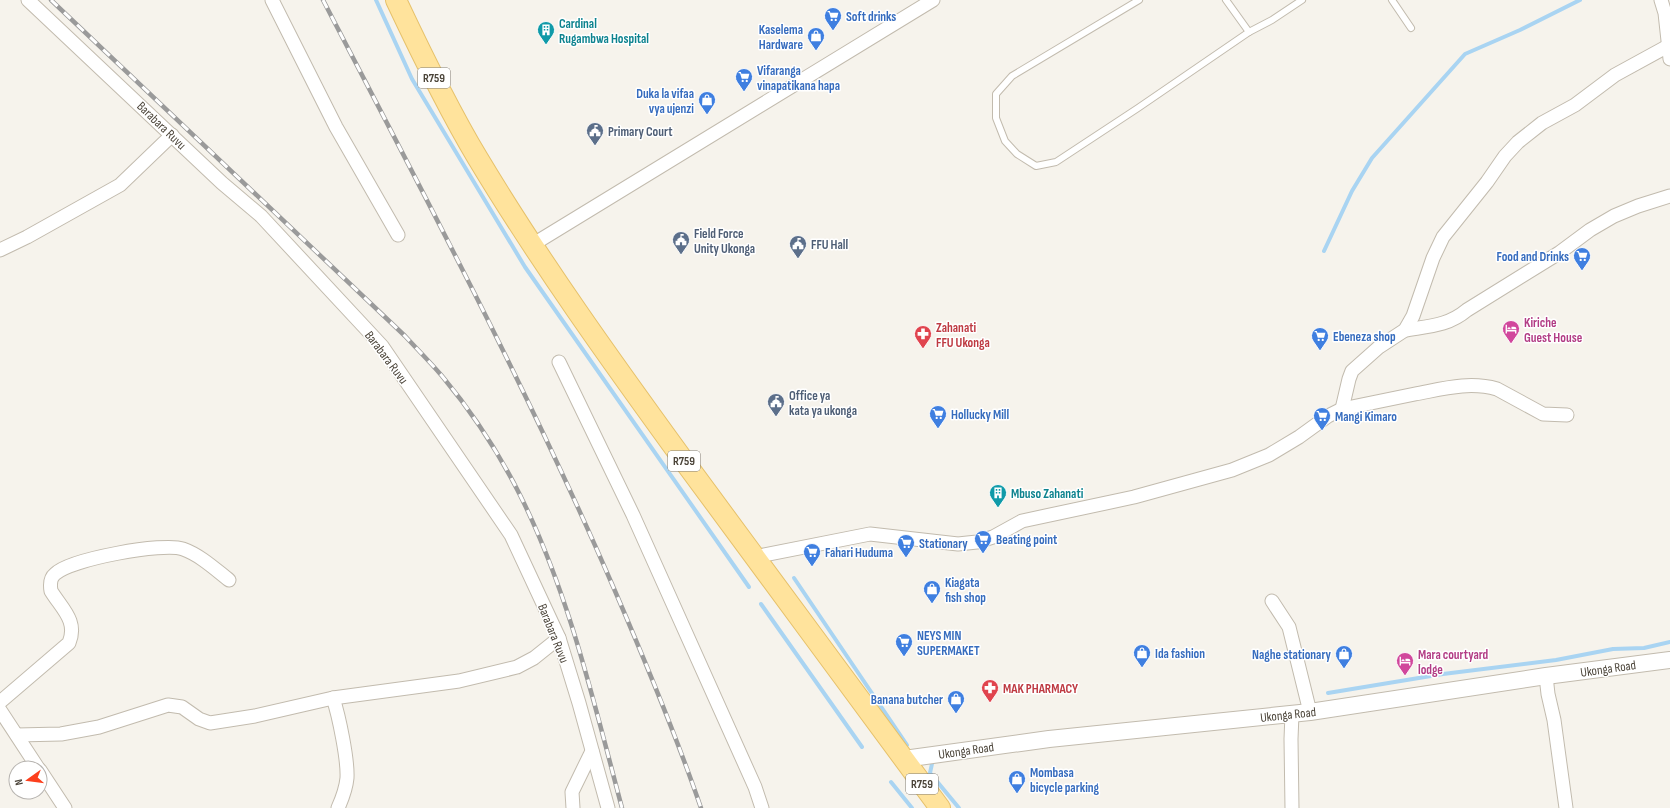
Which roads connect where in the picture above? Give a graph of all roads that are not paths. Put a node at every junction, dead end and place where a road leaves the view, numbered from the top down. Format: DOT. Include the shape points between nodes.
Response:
graph roads {
  1 [pos="28,0"];
  2 [pos="272,0"];
  3 [pos="396,0"];
  4 [pos="933,0"];
  5 [pos="1139,0"];
  6 [pos="1226,0"];
  7 [pos="1302,0"];
  8 [pos="1392,0"];
  9 [pos="1661,0"];
  10 [pos="919,4"];
  11 [pos="1411,28"];
  12 [pos="1249,32"];
  13 [pos="1669,53"];
  14 [pos="172,135"];
  15 [pos="1670,196"];
  16 [pos="398,236"];
  17 [pos="532,245"];
  18 [pos="0,250"];
  19 [pos="1405,330"];
  20 [pos="558,362"];
  21 [pos="1342,409"];
  22 [pos="1567,415"];
  23 [pos="754,557"];
  24 [pos="229,580"];
  25 [pos="1272,601"];
  26 [pos="559,638"];
  27 [pos="1670,660"];
  28 [pos="1546,676"];
  29 [pos="332,698"];
  30 [pos="0,702"];
  31 [pos="1310,712"];
  32 [pos="1292,714"];
  33 [pos="2,718"];
  34 [pos="17,736"];
  35 [pos="592,751"];
  36 [pos="904,759"];
  37 [pos="33,760"];
  38 [pos="48,782"];
  39 [pos="65,808"];
  40 [pos="338,808"];
  41 [pos="573,808"];
  42 [pos="608,808"];
  43 [pos="762,808"];
  44 [pos="940,808"];
  45 [pos="1292,808"];
  46 [pos="1566,808"];
  1 -- 14 [label="street, Barabara Ruvu"];
  2 -- 16 [label="street" via="336,127"];
  3 -- 17 [label="main road, R759" via="423,58 476,155"];
  4 -- 10 [label="street"];
  5 -- 12 [label="lane" via="1012,76 996,94 996,118 1005,141 1017,154 1036,166 1056,162"];
  6 -- 12 [label="lane"];
  7 -- 12 [label="lane"];
  8 -- 11 [label="lane"];
  9 -- 13 [label="street" via="1665,13"];
  10 -- 17 [label="street"];
  13 -- 19 [label="street" via="1615,75 1574,105 1542,123 1513,147 1443,237 1413,316"];
  14 -- 18 [label="street" via="120,185"];
  14 -- 26 [label="street, Barabara Ruvu" via="261,216 382,346 511,535"];
  15 -- 19 [label="street" via="1614,216 1456,318 1442,324"];
  17 -- 23 [label="main road, R759" via="612,362"];
  19 -- 21 [label="street" via="1379,347 1352,371"];
  20 -- 43 [label="street" via="633,515 752,779"];
  21 -- 22 [label="street" via="1455,386 1481,385 1497,389 1543,414"];
  21 -- 23 [label="street" via="1269,455 1232,470 1134,497 1022,521 993,537 977,542 958,544 870,534"];
  23 -- 36 [label="main road, R759"];
  24 -- 30 [label="street" via="183,549 163,546 78,563 58,571 50,585 51,591 72,622 72,637 69,644"];
  25 -- 31 [label="street" via="1289,627"];
  26 -- 29 [label="street" via="534,658 517,667 459,681"];
  26 -- 35 [label="street, Barabara Ruvu"];
  27 -- 28 [label="street, Ukonga Road"];
  28 -- 31 [label="street, Ukonga Road"];
  28 -- 46 [label="street"];
  29 -- 34 [label="street" via="255,716 210,723 182,707 168,705 99,727 61,734"];
  29 -- 40 [label="street" via="337,711 347,778"];
  31 -- 32 [label="street, Ukonga Road"];
  32 -- 36 [label="street, Ukonga Road" via="1049,739"];
  32 -- 45 [label="street"];
  33 -- 34 [label="street"];
  34 -- 37 [label="street"];
  35 -- 41 [label="street" via="572,792"];
  35 -- 42 [label="street, Barabara Ruvu"];
  36 -- 44 [label="main road, R759"];
  38 -- 39 [label="street"];
}
